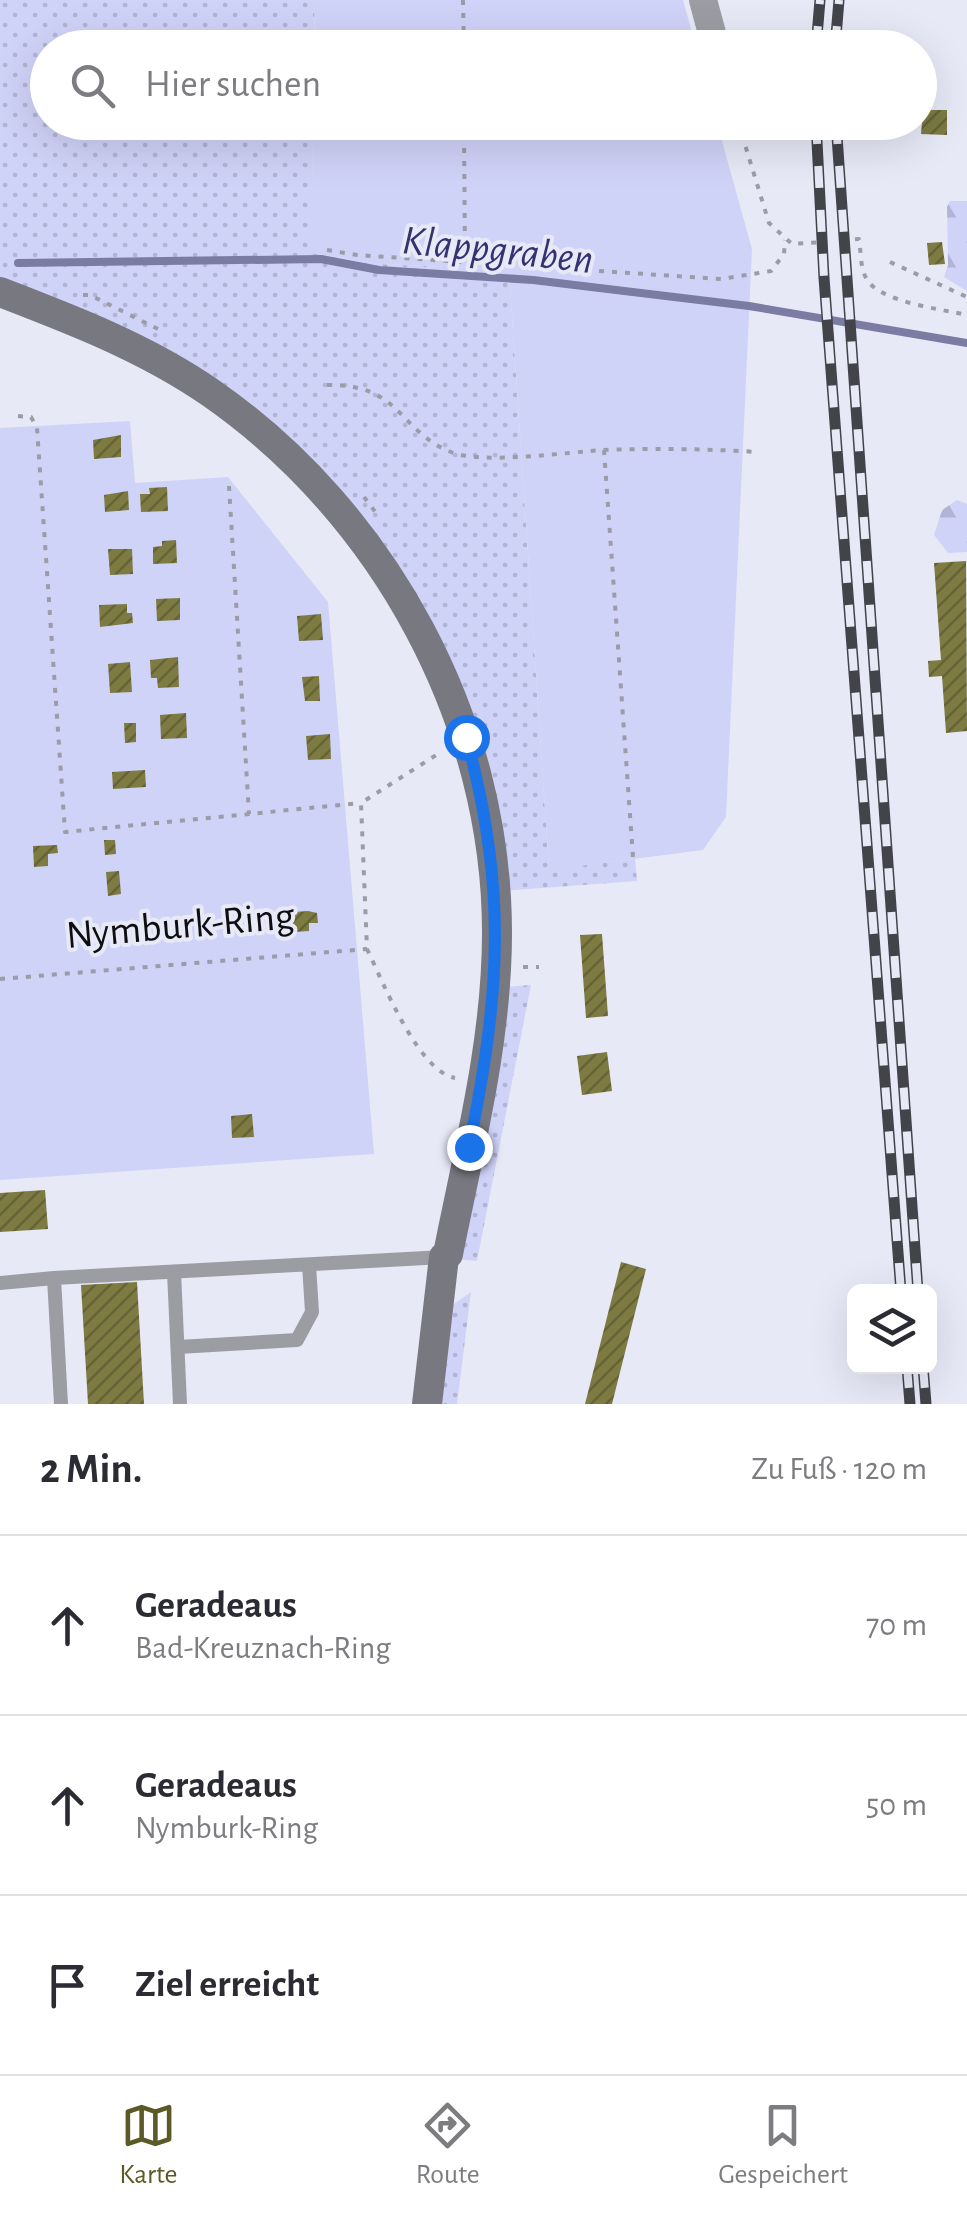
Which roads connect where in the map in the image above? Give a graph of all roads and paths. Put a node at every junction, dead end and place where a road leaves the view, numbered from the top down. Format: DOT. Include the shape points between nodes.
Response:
graph roads {
  1 [pos="463,0"];
  2 [pos="703,0"];
  3 [pos="464,30"];
  4 [pos="711,30"];
  5 [pos="464,140"];
  6 [pos="743,140"];
  7 [pos="785,240"];
  8 [pos="842,240"];
  9 [pos="822,242"];
  10 [pos="328,250"];
  11 [pos="466,261"];
  12 [pos="890,262"];
  13 [pos="0,292"];
  14 [pos="73,294"];
  15 [pos="967,297"];
  16 [pos="967,315"];
  17 [pos="166,334"];
  18 [pos="327,385"];
  19 [pos="18,416"];
  20 [pos="604,450"];
  21 [pos="758,452"];
  22 [pos="228,486"];
  23 [pos="358,491"];
  24 [pos="379,516"];
  25 [pos="466,737"];
  26 [pos="361,802"];
  27 [pos="249,814"];
  28 [pos="633,857"];
  29 [pos="367,950"];
  30 [pos="0,979"];
  31 [pos="482,1082"];
  32 [pos="444,1257"];
  33 [pos="309,1264"];
  34 [pos="174,1272"];
  35 [pos="54,1278"];
  36 [pos="0,1282"];
  37 [pos="178,1347"];
  38 [pos="61,1404"];
  39 [pos="180,1404"];
  40 [pos="427,1404"];
  1 -- 3 [label="path"];
  2 -- 4 [label="street"];
  5 -- 11 [label="path"];
  6 -- 7 [label="path" via="769,224"];
  7 -- 9 [label="path"];
  7 -- 11 [label="path" via="784,254 771,270 721,279"];
  8 -- 16 [label="path" via="859,239 864,276 874,289"];
  10 -- 11 [label="path"];
  12 -- 15 [label="path"];
  13 -- 25 [label="main road" via="132,346 210,392 267,438 339,509 383,566 424,638"];
  14 -- 17 [label="path" via="90,295"];
  18 -- 20 [label="path" via="355,385 378,395 452,452"];
  19 -- 27 [label="path" via="32,416 38,428 65,832"];
  20 -- 21 [label="path"];
  20 -- 28 [label="path"];
  22 -- 27 [label="path"];
  23 -- 24 [label="path"];
  25 -- 26 [label="path"];
  25 -- 31 [label="main road" via="496,894 496,976"];
  26 -- 27 [label="path"];
  26 -- 29 [label="path"];
  29 -- 30 [label="path, Nymburk-Ring"];
  29 -- 31 [label="path" via="443,1076"];
  31 -- 32 [label="main road"];
  32 -- 33 [label="lane"];
  32 -- 40 [label="main road"];
  33 -- 34 [label="lane"];
  33 -- 37 [label="lane" via="312,1312 297,1340"];
  34 -- 35 [label="lane"];
  34 -- 37 [label="lane"];
  35 -- 36 [label="lane"];
  35 -- 38 [label="lane"];
  37 -- 39 [label="lane"];
}
